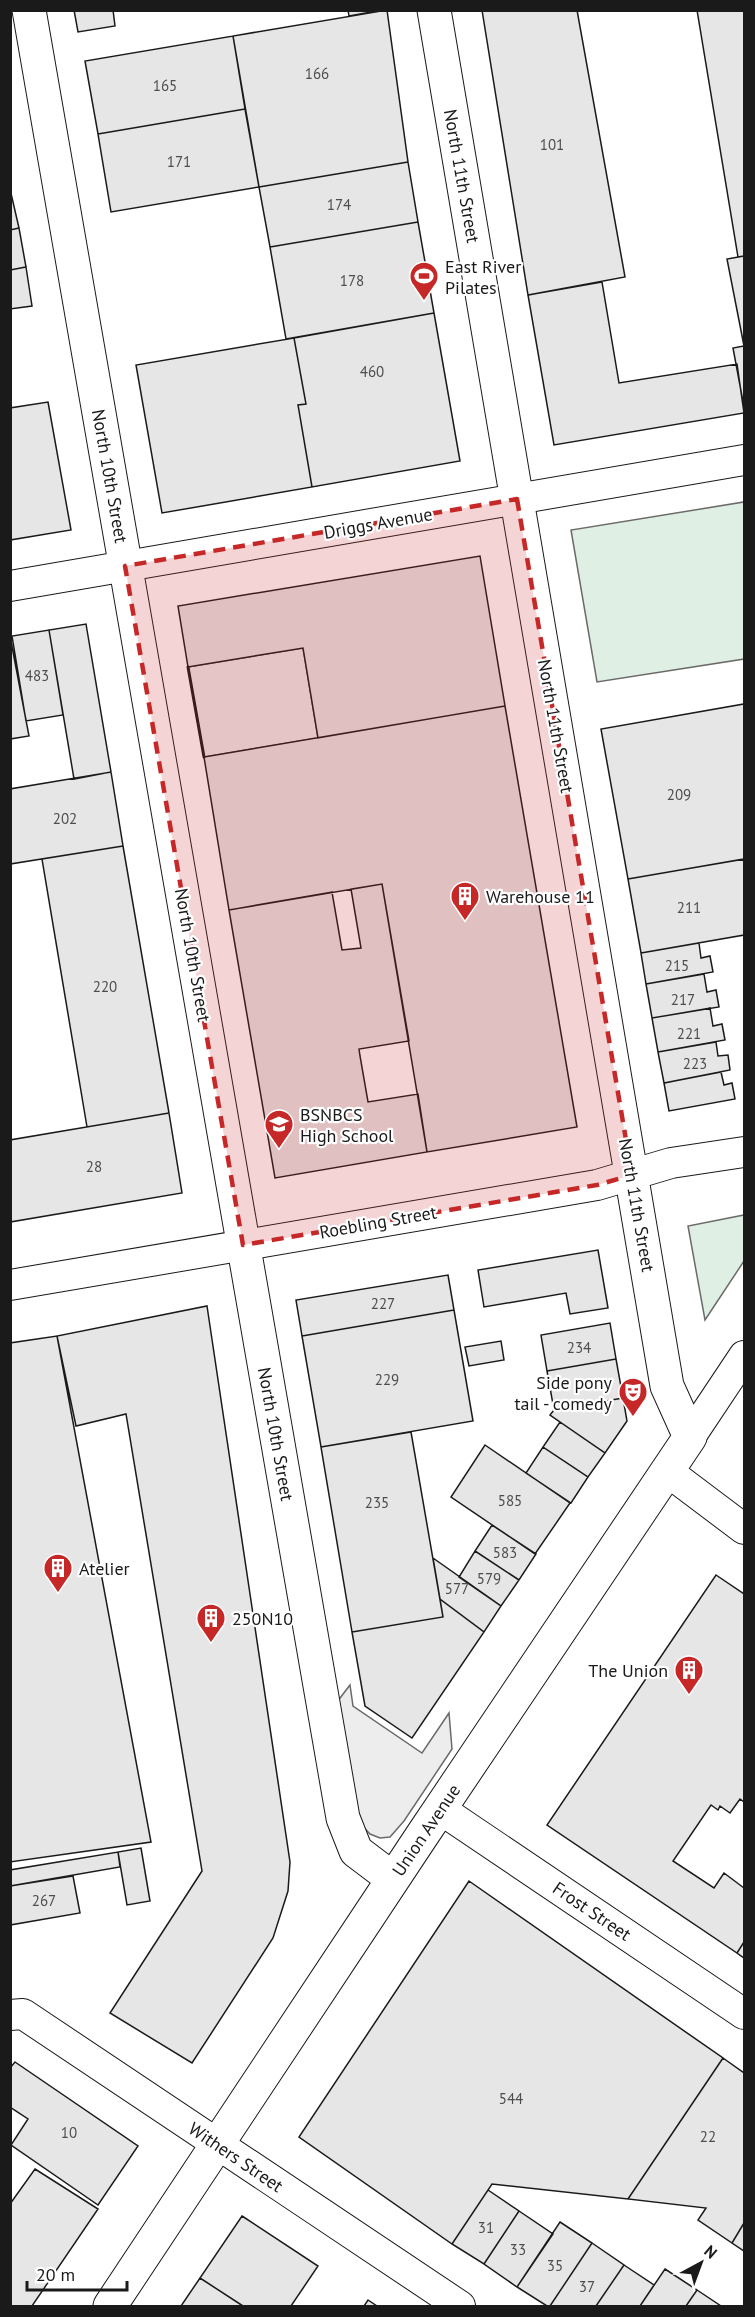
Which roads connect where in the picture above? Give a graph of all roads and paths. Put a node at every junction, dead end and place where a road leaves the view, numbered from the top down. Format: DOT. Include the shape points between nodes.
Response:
graph roads {
  1 [pos="29,10"];
  2 [pos="434,10"];
  3 [pos="744,460"];
  4 [pos="517,499"];
  5 [pos="125,566"];
  6 [pos="10,586"];
  7 [pos="744,1152"];
  8 [pos="632,1175"];
  9 [pos="243,1245"];
  10 [pos="10,1285"];
  11 [pos="744,1356"];
  12 [pos="690,1437"];
  13 [pos="667,1471"];
  14 [pos="744,1529"];
  15 [pos="440,1809"];
  16 [pos="393,1879"];
  17 [pos="744,2014"];
  18 [pos="10,2015"];
  19 [pos="218,2144"];
  20 [pos="110,2307"];
  21 [pos="460,2307"];
  1 -- 5 [label="street, North 10th Street"];
  2 -- 4 [label="street, North 11th Street"];
  3 -- 4 [label="street, Driggs Avenue"];
  4 -- 5 [label="street, Driggs Avenue"];
  4 -- 8 [label="street, North 11th Street"];
  5 -- 6 [label="street, Driggs Avenue"];
  5 -- 9 [label="street, North 10th Street"];
  7 -- 8 [label="street, Roebling Street" via="671,1163"];
  8 -- 9 [label="street, Roebling Street" via="597,1185"];
  8 -- 12 [label="street, North 11th Street" via="667,1386"];
  9 -- 10 [label="street, Roebling Street"];
  9 -- 16 [label="street, North 10th Street" via="343,1818 356,1851"];
  11 -- 12 [label="street, Union Avenue"];
  12 -- 13 [label="street, Union Avenue"];
  13 -- 14 [label="street"];
  13 -- 15 [label="street, Union Avenue"];
  15 -- 16 [label="street, Union Avenue"];
  15 -- 17 [label="street, Frost Street"];
  16 -- 19 [label="street, Union Avenue"];
  18 -- 19 [label="street, Withers Street" via="23,2014"];
  19 -- 20 [label="street, Union Avenue"];
  19 -- 21 [label="street, Withers Street"];
}
